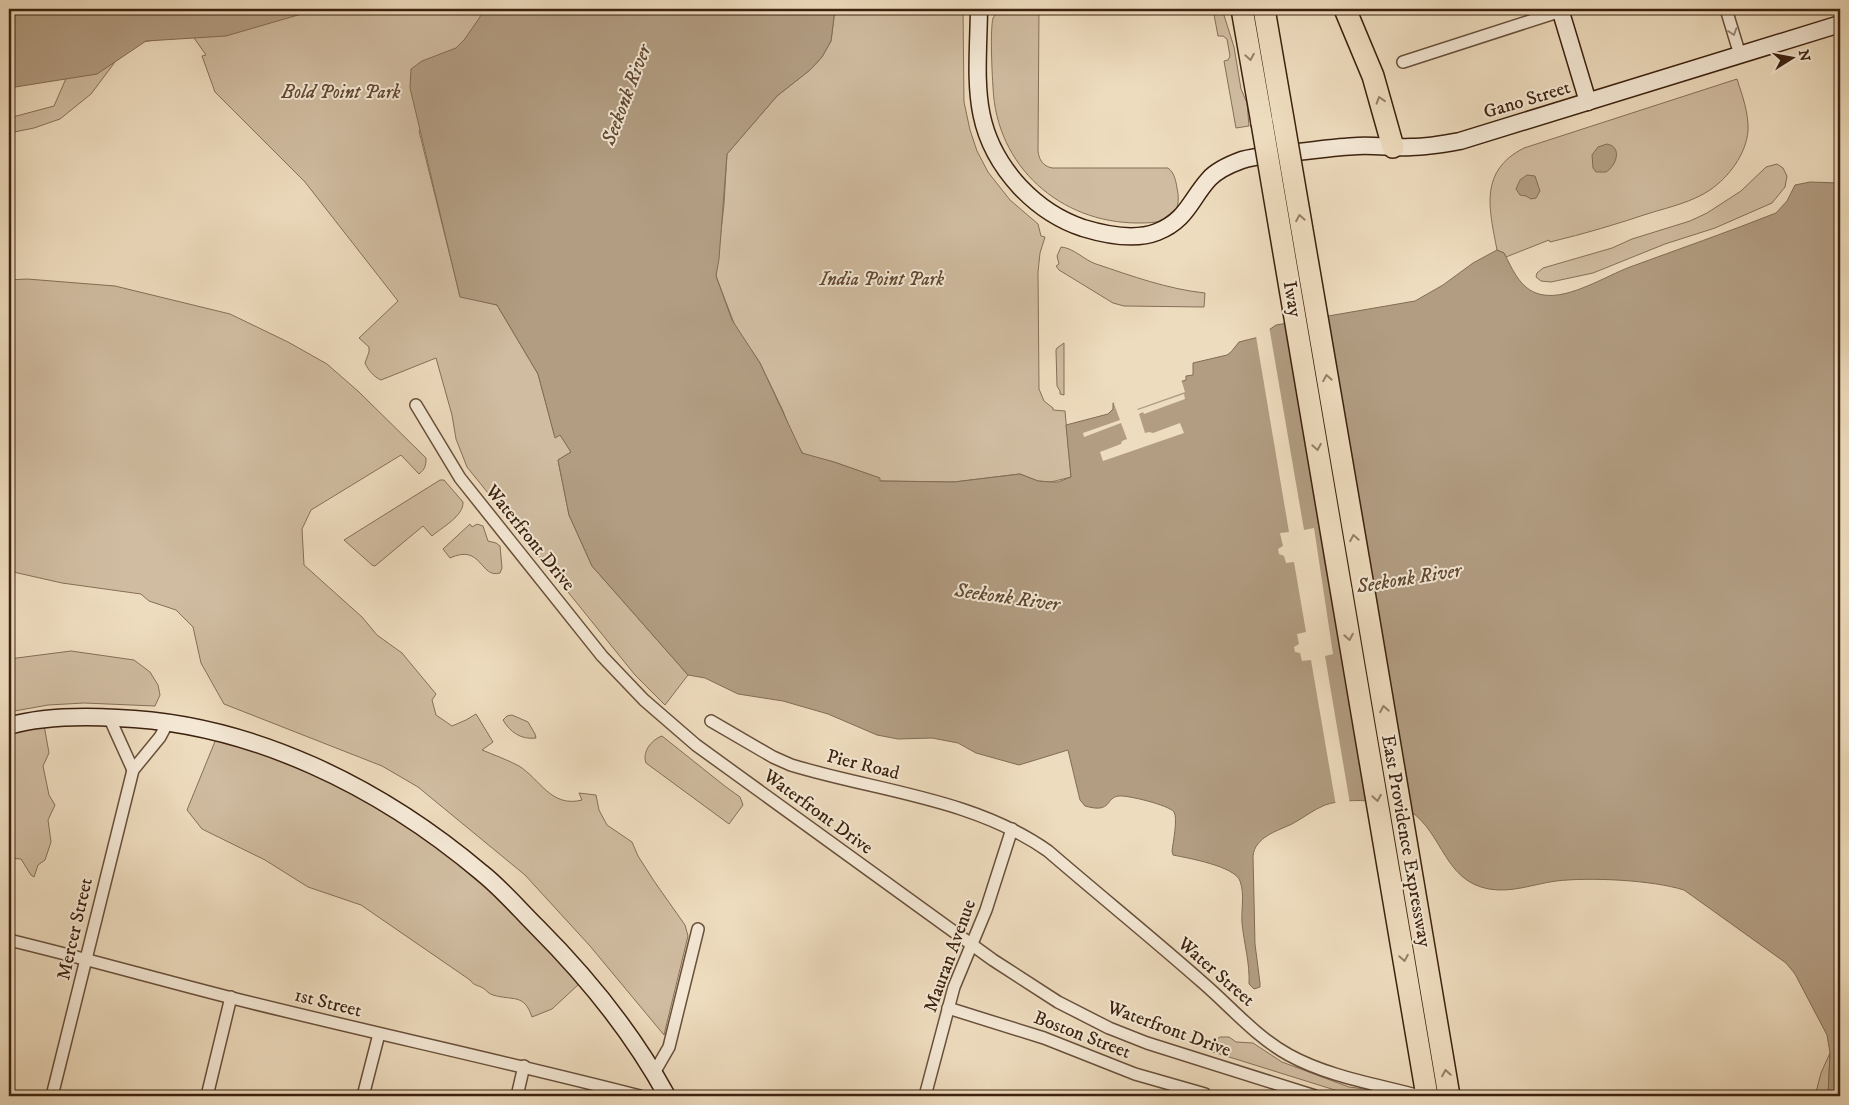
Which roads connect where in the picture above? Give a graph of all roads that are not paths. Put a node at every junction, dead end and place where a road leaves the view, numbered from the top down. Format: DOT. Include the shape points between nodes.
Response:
graph roads {
  1 [pos="979,9"];
  2 [pos="1242,9"];
  3 [pos="1264,9"];
  4 [pos="1346,9"];
  5 [pos="1726,9"];
  6 [pos="1560,10"];
  7 [pos="1840,24"];
  8 [pos="1740,55"];
  9 [pos="1403,62"];
  10 [pos="1588,102"];
  11 [pos="1393,147"];
  12 [pos="416,406"];
  13 [pos="1363,586"];
  14 [pos="1341,589"];
  15 [pos="110,717"];
  16 [pos="711,721"];
  17 [pos="168,722"];
  18 [pos="9,726"];
  19 [pos="133,770"];
  20 [pos="1012,829"];
  21 [pos="698,929"];
  22 [pos="9,940"];
  23 [pos="972,944"];
  24 [pos="86,958"];
  25 [pos="231,998"];
  26 [pos="948,1008"];
  27 [pos="379,1034"];
  28 [pos="1420,1054"];
  29 [pos="524,1066"];
  30 [pos="654,1073"];
  31 [pos="1205,1094"];
  32 [pos="52,1096"];
  33 [pos="207,1096"];
  34 [pos="363,1096"];
  35 [pos="517,1096"];
  36 [pos="640,1096"];
  37 [pos="667,1096"];
  38 [pos="925,1096"];
  39 [pos="1315,1096"];
  40 [pos="1421,1096"];
  41 [pos="1428,1096"];
  42 [pos="1449,1096"];
  1 -- 11 [label="main road, Gano Street" via="978,90 988,138 995,154 1029,196 1074,225 1105,234 1132,236 1153,233 1184,214 1208,180 1241,160 1359,146"];
  2 -- 14 [label="highway, Iway, one-way, bridge"];
  13 -- 3 [label="highway, Iway, one-way, bridge"];
  11 -- 4 [label="highway, one-way" via="1373,76"];
  5 -- 8 [label="street, one-way"];
  6 -- 9 [label="street"];
  6 -- 10 [label="main road"];
  7 -- 8 [label="main road, Gano Street"];
  8 -- 10 [label="main road, Gano Street"];
  10 -- 11 [label="main road, Gano Street" via="1465,140 1431,146"];
  12 -- 23 [label="street, Waterfront Drive" via="460,478 602,656 644,700 696,745"];
  42 -- 13 [label="highway, East Providence Expressway, one-way"];
  14 -- 28 [label="highway, East Providence Expressway, one-way"];
  15 -- 17 [label="main road"];
  15 -- 18 [label="main road" via="67,717"];
  15 -- 19 [label="street"];
  16 -- 20 [label="street, Pier Road" via="772,757 791,764 930,800"];
  17 -- 19 [label="street, Mercer Street"];
  17 -- 30 [label="main road" via="259,744 332,774 387,804 437,837 484,874 563,953 600,997"];
  19 -- 24 [label="street, Mercer Street"];
  20 -- 23 [label="street, Mauran Avenue"];
  20 -- 40 [label="street, Water Street" via="1048,851 1281,1051 1335,1074"];
  21 -- 30 [label="street" via="669,1047"];
  22 -- 24 [label="street, 1st Street"];
  23 -- 26 [label="street, Mauran Avenue"];
  23 -- 39 [label="street, Waterfront Drive" via="1047,996 1115,1031"];
  24 -- 25 [label="street, 1st Street"];
  24 -- 32 [label="street, Mercer Street"];
  25 -- 27 [label="street, 1st Street"];
  25 -- 33 [label="street"];
  26 -- 31 [label="street, Boston Street" via="1044,1038 1136,1074"];
  26 -- 38 [label="street, Mauran Avenue"];
  27 -- 29 [label="street, 1st Street"];
  27 -- 34 [label="street"];
  28 -- 40 [label="highway"];
  28 -- 41 [label="highway, East Providence Expressway"];
  29 -- 35 [label="street"];
  29 -- 36 [label="street, 1st Street"];
  30 -- 37 [label="main road"];
}
